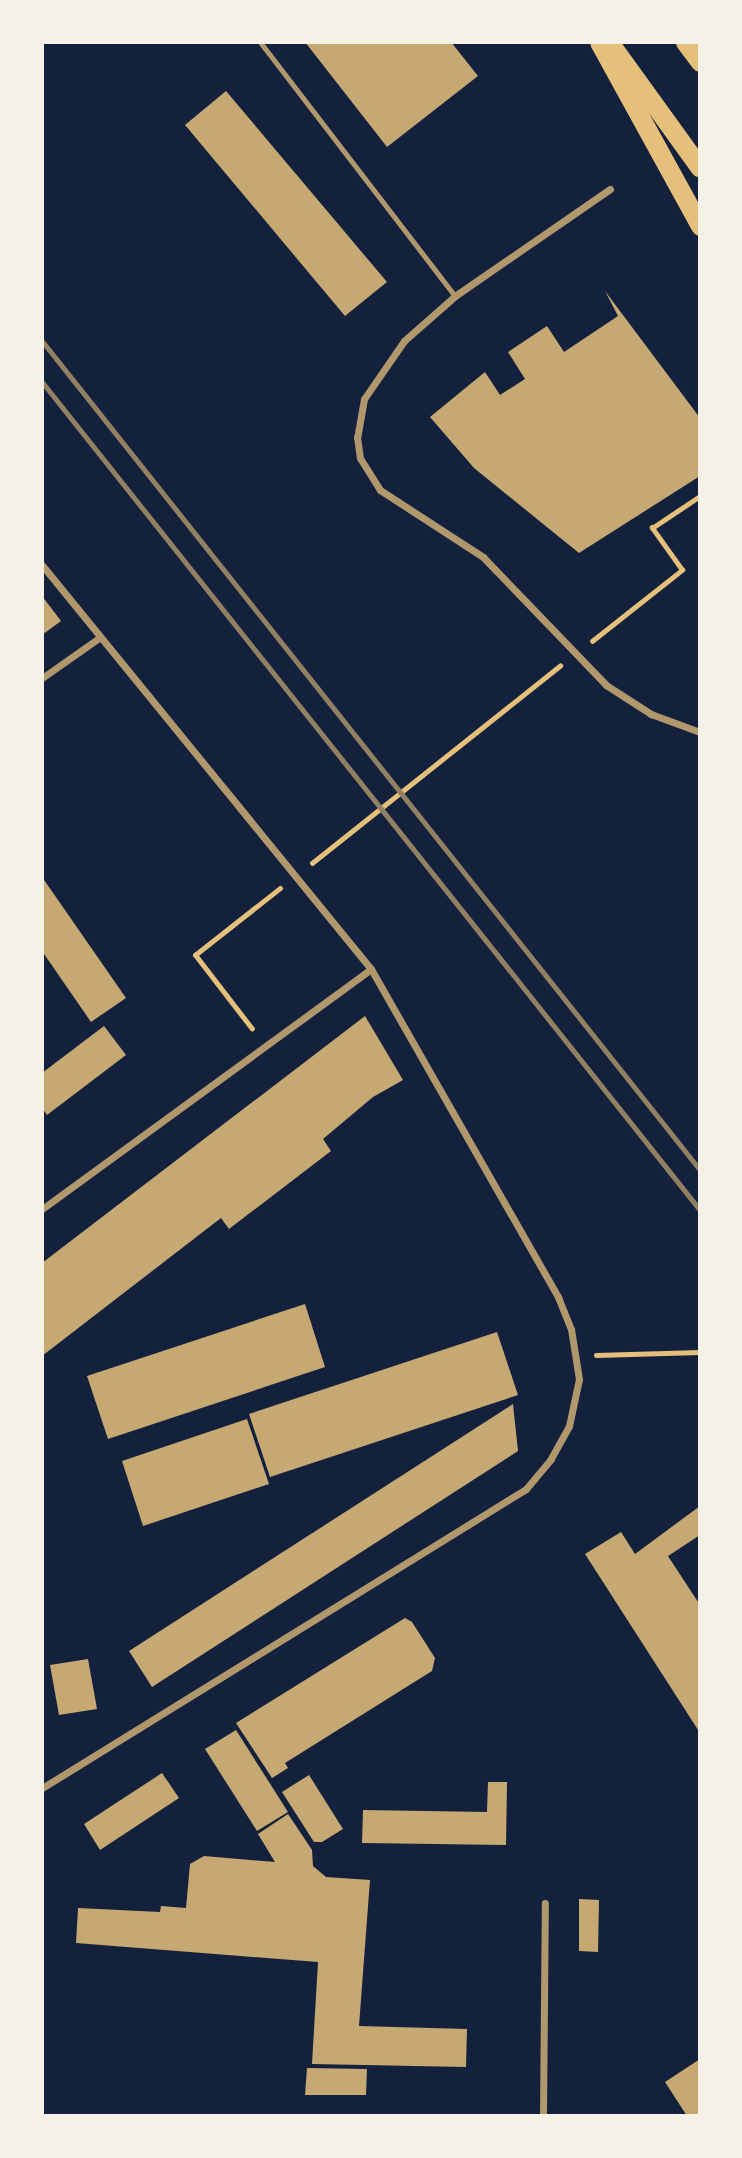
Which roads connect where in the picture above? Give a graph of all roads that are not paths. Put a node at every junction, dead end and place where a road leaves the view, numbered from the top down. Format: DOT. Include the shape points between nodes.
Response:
graph roads {
  1 [pos="260,42"];
  2 [pos="599,42"];
  3 [pos="610,42"];
  4 [pos="685,42"];
  5 [pos="700,62"];
  6 [pos="700,168"];
  7 [pos="610,189"];
  8 [pos="700,226"];
  9 [pos="455,296"];
  10 [pos="42,565"];
  11 [pos="99,638"];
  12 [pos="42,678"];
  13 [pos="700,732"];
  14 [pos="371,969"];
  15 [pos="42,1209"];
  16 [pos="42,1788"];
  17 [pos="545,1903"];
  18 [pos="543,2116"];
  1 -- 9 [label="lane"];
  2 -- 8 [label="highway"];
  3 -- 6 [label="highway"];
  4 -- 5 [label="highway"];
  7 -- 9 [label="street"];
  9 -- 13 [label="street" via="404,341 364,399 357,437 368,477 394,501 463,540 483,557 606,685 651,714"];
  10 -- 11 [label="street"];
  11 -- 12 [label="street"];
  11 -- 14 [label="street"];
  14 -- 15 [label="street"];
  14 -- 16 [label="street" via="558,1297 578,1356 577,1404 569,1426 551,1459 526,1489"];
  17 -- 18 [label="street"];
}
